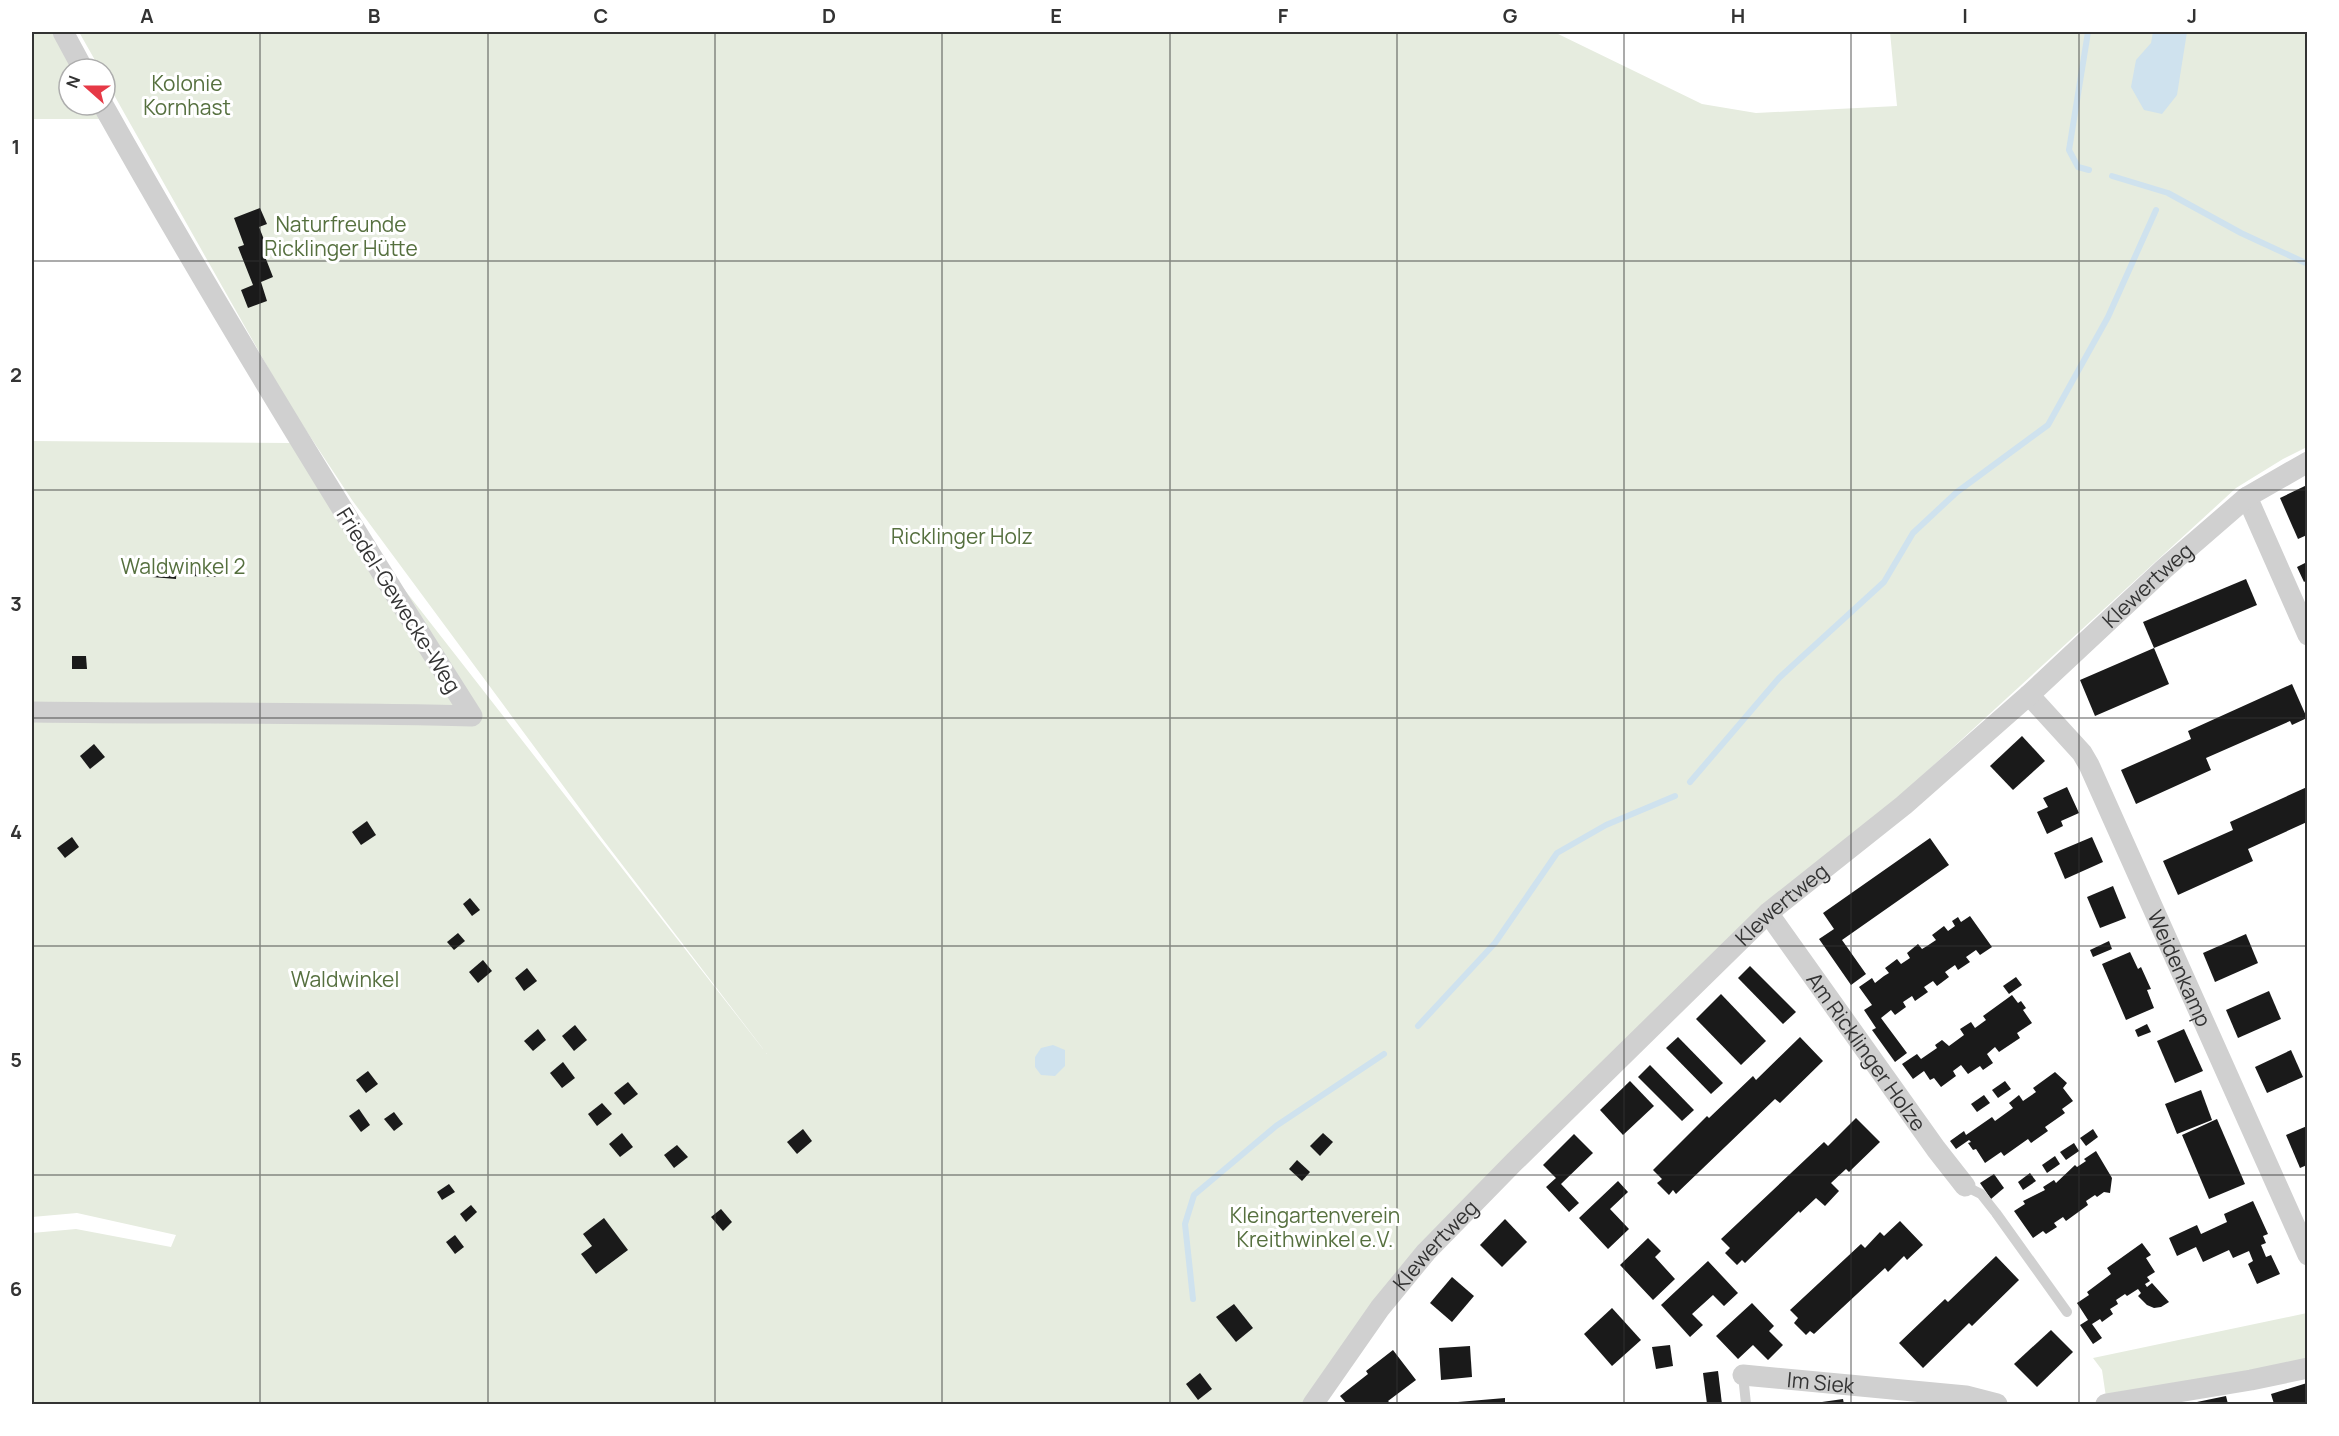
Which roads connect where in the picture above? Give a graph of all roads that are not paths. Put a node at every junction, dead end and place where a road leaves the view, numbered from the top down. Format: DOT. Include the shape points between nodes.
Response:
graph roads {
  1 [pos="63,32"];
  2 [pos="77,57"];
  3 [pos="111,117"];
  4 [pos="2307,462"];
  5 [pos="2247,497"];
  6 [pos="2307,635"];
  7 [pos="2029,696"];
  8 [pos="32,712"];
  9 [pos="1768,913"];
  10 [pos="1965,1186"];
  11 [pos="2307,1255"];
  12 [pos="2067,1312"];
  13 [pos="2307,1368"];
  14 [pos="1743,1376"];
  15 [pos="1313,1404"];
  16 [pos="1746,1404"];
  17 [pos="1997,1404"];
  18 [pos="2106,1404"];
  1 -- 2 [label="street"];
  3 -- 8 [label="street, Friedel-Gewecke-Weg" via="374,562 472,716"];
  4 -- 5 [label="street, Klewertweg"];
  5 -- 6 [label="street"];
  5 -- 7 [label="street, Klewertweg"];
  7 -- 9 [label="street, Klewertweg" via="1904,805"];
  7 -- 11 [label="street, Weidenkamp" via="2089,765"];
  9 -- 10 [label="street, Am Ricklinger Holze"];
  9 -- 15 [label="street, Klewertweg" via="1426,1252 1380,1308"];
  10 -- 12 [label="lane" via="1981,1194"];
  13 -- 18 [label="street"];
  14 -- 16 [label="lane, Im Siek"];
  14 -- 17 [label="street, Im Siek" via="1966,1396"];
}
